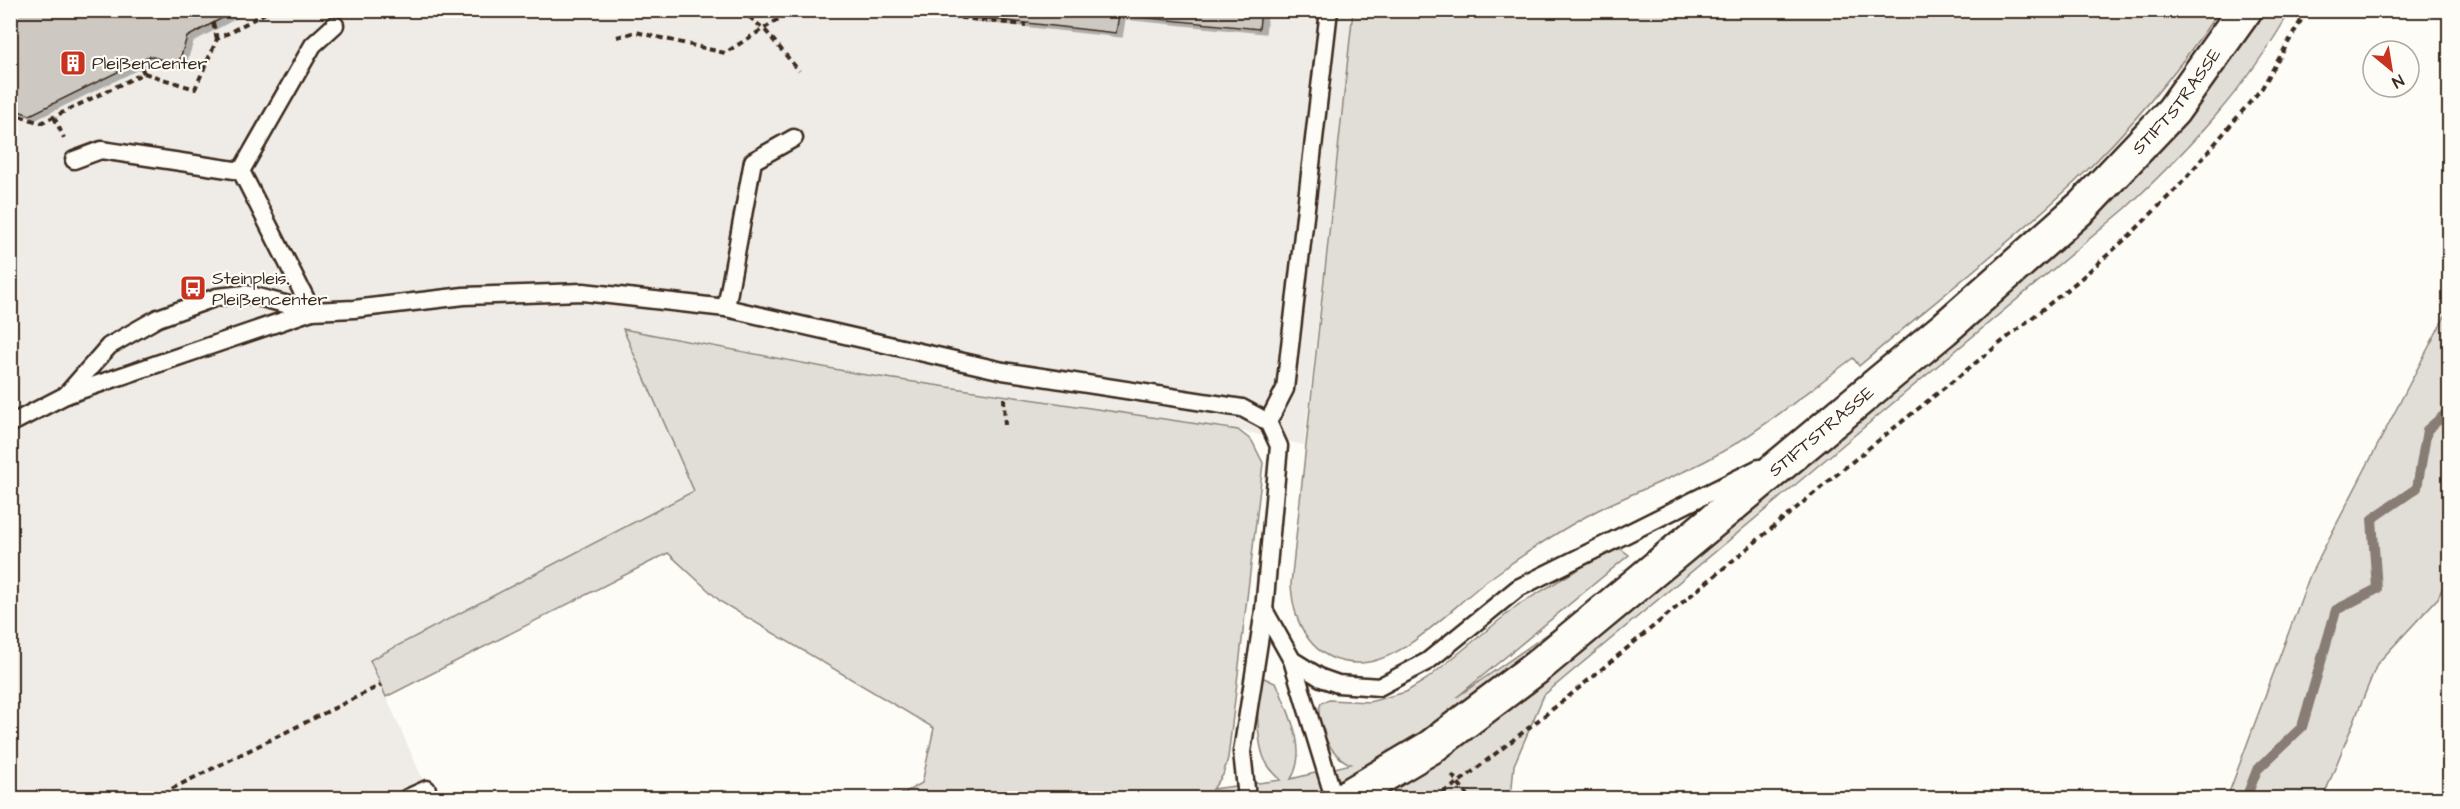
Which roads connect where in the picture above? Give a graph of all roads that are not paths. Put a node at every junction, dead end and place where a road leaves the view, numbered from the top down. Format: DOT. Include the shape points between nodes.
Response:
graph roads {
  1 [pos="1329,10"];
  2 [pos="2245,10"];
  3 [pos="335,25"];
  4 [pos="794,138"];
  5 [pos="74,160"];
  6 [pos="241,171"];
  7 [pos="726,308"];
  8 [pos="312,310"];
  9 [pos="66,395"];
  10 [pos="1268,423"];
  11 [pos="10,424"];
  12 [pos="1809,443"];
  13 [pos="1264,610"];
  14 [pos="1292,660"];
  15 [pos="427,789"];
  16 [pos="407,798"];
  17 [pos="1247,798"];
  18 [pos="1334,798"];
  19 [pos="1345,798"];
  1 -- 10 [label="lane" via="1285,389"];
  2 -- 12 [label="main road, STIFTSTRASSE" via="2173,111 2083,206"];
  3 -- 6 [label="lane" via="313,45"];
  4 -- 7 [label="lane" via="753,162"];
  5 -- 6 [label="lane" via="101,150"];
  6 -- 8 [label="lane"];
  7 -- 8 [label="lane" via="583,292 464,296"];
  7 -- 10 [label="lane" via="1003,371 1242,408"];
  8 -- 9 [label="lane"];
  8 -- 9 [label="lane" via="246,294 187,306 109,346"];
  9 -- 11 [label="lane"];
  10 -- 13 [label="lane" via="1280,446"];
  12 -- 14 [label="lane" via="1518,588 1428,661 1379,687 1338,684"];
  12 -- 19 [label="main road, STIFTSTRASSE" via="1537,667 1431,747"];
  13 -- 14 [label="lane"];
  13 -- 17 [label="lane" via="1242,752"];
  14 -- 18 [label="lane"];
  15 -- 16 [label="lane"];
}
